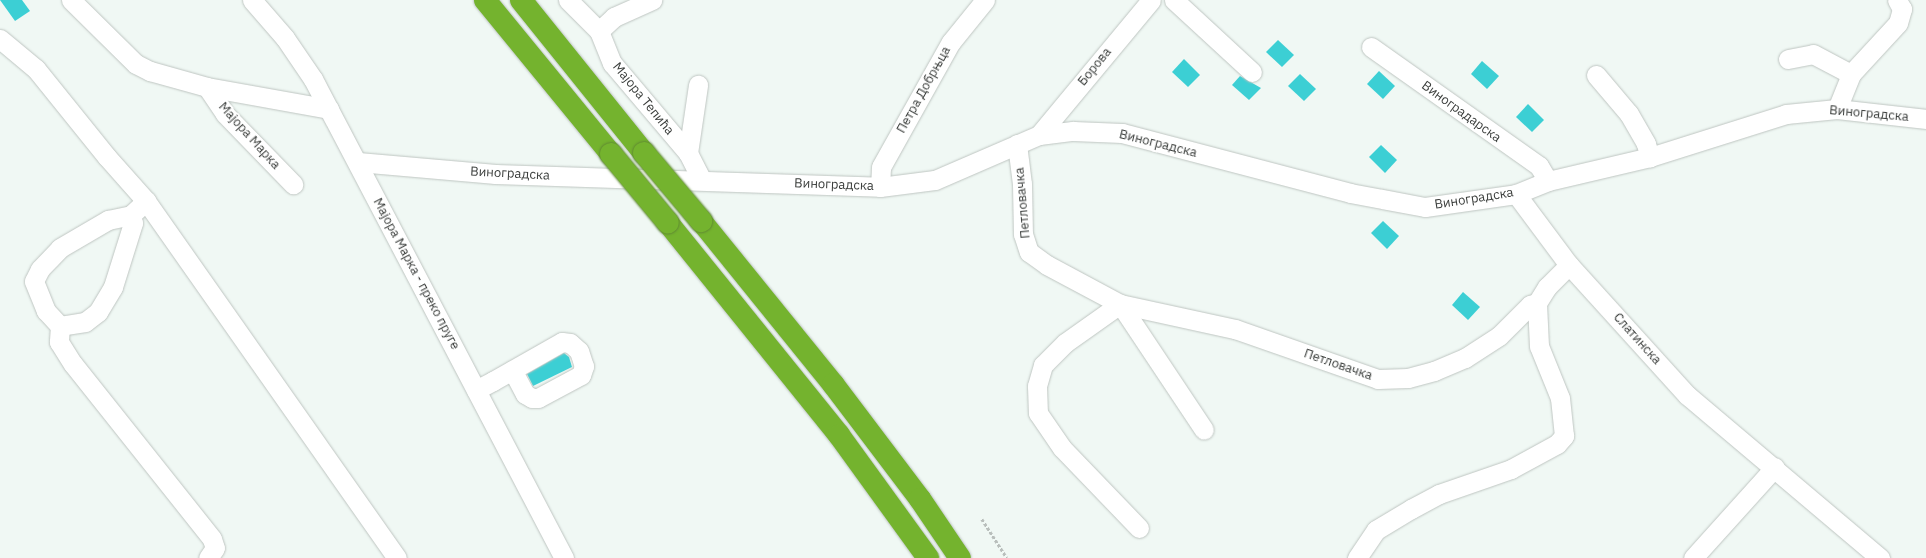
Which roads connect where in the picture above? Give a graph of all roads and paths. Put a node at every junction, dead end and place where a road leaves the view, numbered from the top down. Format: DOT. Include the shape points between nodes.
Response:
graph roads {
  1 [pos="70,0"];
  2 [pos="252,0"];
  3 [pos="485,0"];
  4 [pos="521,0"];
  5 [pos="568,0"];
  6 [pos="652,0"];
  7 [pos="985,0"];
  8 [pos="1151,0"];
  9 [pos="1174,0"];
  10 [pos="1897,0"];
  11 [pos="599,31"];
  12 [pos="0,39"];
  13 [pos="1371,47"];
  14 [pos="1788,59"];
  15 [pos="1855,71"];
  16 [pos="1252,72"];
  17 [pos="1596,75"];
  18 [pos="698,85"];
  19 [pos="207,87"];
  20 [pos="329,109"];
  21 [pos="1837,109"];
  22 [pos="1926,119"];
  23 [pos="1039,135"];
  24 [pos="1017,144"];
  25 [pos="688,153"];
  26 [pos="1650,157"];
  27 [pos="358,162"];
  28 [pos="702,180"];
  29 [pos="1548,181"];
  30 [pos="293,184"];
  31 [pos="880,187"];
  32 [pos="1516,194"];
  33 [pos="146,201"];
  34 [pos="131,215"];
  35 [pos="1569,265"];
  36 [pos="1537,302"];
  37 [pos="1120,304"];
  38 [pos="60,326"];
  39 [pos="512,370"];
  40 [pos="476,390"];
  41 [pos="1204,430"];
  42 [pos="1775,467"];
  43 [pos="982,519"];
  44 [pos="1139,528"];
  45 [pos="208,558"];
  46 [pos="397,558"];
  47 [pos="564,558"];
  48 [pos="928,558"];
  49 [pos="960,558"];
  50 [pos="1007,558"];
  51 [pos="1357,558"];
  52 [pos="1693,558"];
  53 [pos="1880,558"];
  1 -- 19 [label="street, Мајора Марка" via="136,64 150,71"];
  2 -- 20 [label="street, Мајора Марка - преко пруге" via="285,38"];
  3 -- 48 [label="highway, bridge" via="839,435"];
  4 -- 49 [label="highway, bridge" via="832,384 920,499"];
  5 -- 11 [label="street, Мајора Тепића"];
  6 -- 11 [label="street" via="614,17"];
  7 -- 31 [label="street, Петра Добрњца" via="947,49 881,167"];
  8 -- 23 [label="street, Борова"];
  9 -- 16 [label="street"];
  10 -- 15 [label="street" via="1902,9 1898,22"];
  11 -- 25 [label="street, Мајора Тепића" via="612,63"];
  12 -- 33 [label="street" via="36,69"];
  13 -- 29 [label="street, Виноградарска" via="1539,166"];
  14 -- 15 [label="street" via="1813,54"];
  15 -- 21 [label="street"];
  17 -- 26 [label="street" via="1629,114 1646,144"];
  18 -- 25 [label="street"];
  19 -- 20 [label="street, Мајора Марка"];
  19 -- 30 [label="street, Мајора Марка" via="226,114"];
  20 -- 27 [label="street, Мајора Марка - преко пруге"];
  21 -- 22 [label="street, Виноградска"];
  21 -- 26 [label="street, Виноградска" via="1786,114"];
  23 -- 24 [label="street, Виноградска"];
  23 -- 32 [label="street, Виноградска" via="1073,131 1122,133 1350,193 1425,207"];
  24 -- 31 [label="street, Виноградска" via="935,180"];
  24 -- 37 [label="street, Петловачка" via="1022,184 1023,234 1029,252"];
  25 -- 28 [label="street, Мајора Тепића"];
  26 -- 29 [label="street, Виноградска"];
  27 -- 28 [label="street, Виноградска" via="495,174"];
  27 -- 40 [label="street, Мајора Марка - преко пруге"];
  28 -- 31 [label="street, Виноградска"];
  29 -- 32 [label="street, Виноградска"];
  32 -- 35 [label="street, Слатинска"];
  33 -- 34 [label="street"];
  33 -- 46 [label="street"];
  34 -- 38 [label="street" via="133,223 113,287 98,312 85,322"];
  34 -- 38 [label="street" via="108,220 60,248 40,269 34,281 46,311"];
  35 -- 36 [label="street, Петловачка" via="1547,287"];
  35 -- 42 [label="street, Слатинска" via="1688,395"];
  36 -- 37 [label="street, Петловачка" via="1499,336 1465,358 1434,371 1408,378 1378,379 1235,329"];
  36 -- 51 [label="street" via="1539,346 1560,398 1564,436 1557,444 1511,469 1439,494 1411,509 1376,530"];
  37 -- 41 [label="street, Петловачка"];
  37 -- 44 [label="street" via="1065,343 1042,365 1037,386 1038,412 1062,448"];
  38 -- 45 [label="street" via="59,342 73,364 212,539 215,548"];
  39 -- 40 [label="street"];
  40 -- 47 [label="street, Мајора Марка - преко пруге"];
  42 -- 52 [label="street"];
  42 -- 53 [label="street, Слатинска"];
  43 -- 50 [label="path"];
}
